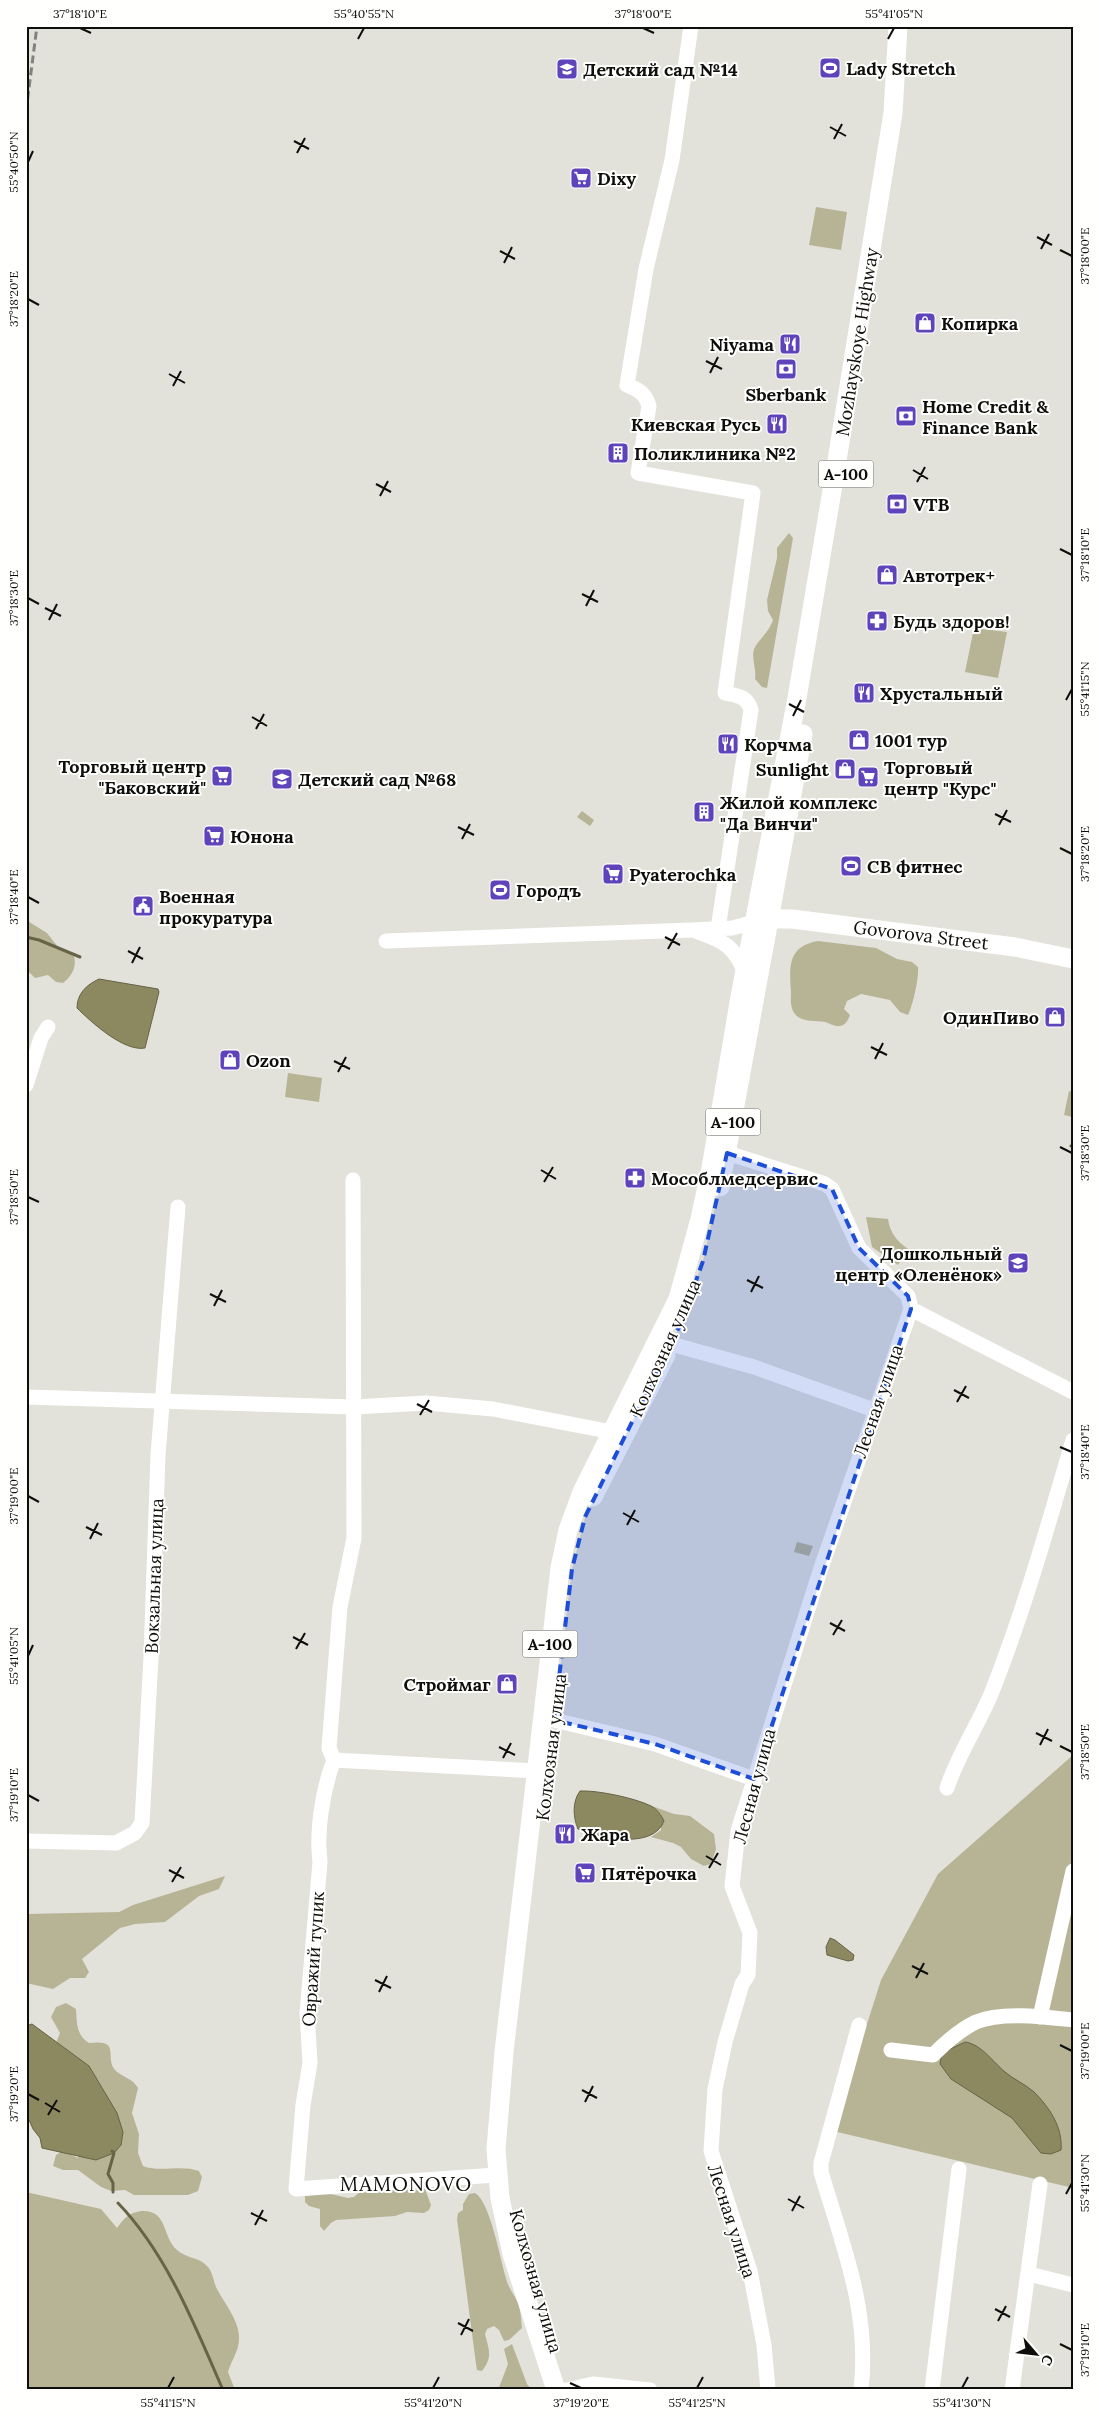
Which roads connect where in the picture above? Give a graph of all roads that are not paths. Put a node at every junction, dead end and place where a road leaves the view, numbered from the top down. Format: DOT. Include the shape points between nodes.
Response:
graph roads {
  1 [pos="691,26"];
  2 [pos="898,26"];
  3 [pos="911,26"];
  4 [pos="761,921"];
  5 [pos="718,929"];
  6 [pos="692,930"];
  7 [pos="386,941"];
  8 [pos="1073,959"];
  9 [pos="745,973"];
  10 [pos="48,1027"];
  11 [pos="26,1085"];
  12 [pos="727,1153"];
  13 [pos="353,1180"];
  14 [pos="178,1207"];
  15 [pos="911,1308"];
  16 [pos="671,1344"];
  17 [pos="1073,1392"];
  18 [pos="26,1396"];
  19 [pos="161,1401"];
  20 [pos="354,1407"];
  21 [pos="874,1410"];
  22 [pos="612,1432"];
  23 [pos="1073,1440"];
  24 [pos="554,1720"];
  25 [pos="334,1760"];
  26 [pos="536,1771"];
  27 [pos="754,1778"];
  28 [pos="947,1788"];
  29 [pos="26,1841"];
  30 [pos="1073,1871"];
  31 [pos="1040,2016"];
  32 [pos="1073,2020"];
  33 [pos="859,2025"];
  34 [pos="891,2050"];
  35 [pos="959,2169"];
  36 [pos="496,2175"];
  37 [pos="1040,2184"];
  38 [pos="1029,2274"];
  39 [pos="1073,2285"];
  40 [pos="566,2390"];
  41 [pos="650,2390"];
  42 [pos="768,2390"];
  43 [pos="861,2390"];
  44 [pos="932,2390"];
  45 [pos="1012,2390"];
  1 -- 5 [label="street" via="672,160 646,268 627,385 640,391 649,406 638,473 753,494 725,693 742,697 748,701 751,710"];
  2 -- 4 [label="main road, Mozhayskoye Highway / А-100" via="893,113 877,221"];
  3 -- 4 [label="main road, Mozhayskoye Highway / А-100" via="906,101 888,223 809,700"];
  4 -- 5 [label="street"];
  4 -- 8 [label="main road, Govorova Street" via="792,919 911,933 1015,947"];
  4 -- 9 [label="main road, Колхозная улица / А-100"];
  4 -- 12 [label="main road, Колхозная улица / А-100"];
  5 -- 6 [label="street"];
  6 -- 7 [label="street"];
  6 -- 9 [label="street" via="729,946"];
  9 -- 22 [label="main road, Колхозная улица / А-100" via="711,1168 691,1258 670,1318"];
  10 -- 11 [label="street" via="41,1038"];
  12 -- 15 [label="street" via="832,1189 860,1248 908,1296"];
  12 -- 16 [label="main road, Колхозная улица / А-100" via="703,1261 690,1302"];
  13 -- 20 [label="street"];
  14 -- 19 [label="street, Вокзальная улица"];
  15 -- 17 [label="street"];
  15 -- 21 [label="street, Лесная улица"];
  16 -- 21 [label="street" via="754,1367"];
  16 -- 24 [label="main road, Колхозная улица / А-100" via="585,1517 572,1570"];
  18 -- 19 [label="street"];
  19 -- 20 [label="street"];
  19 -- 29 [label="street, Вокзальная улица" via="142,1823 135,1833 116,1842"];
  20 -- 22 [label="street" via="426,1403 493,1409"];
  20 -- 25 [label="street" via="354,1538 340,1607 328,1748"];
  21 -- 27 [label="street, Лесная улица"];
  22 -- 26 [label="main road, Колхозная улица / А-100" via="582,1492 568,1530 555,1601"];
  23 -- 28 [label="street" via="1022,1612 994,1687"];
  24 -- 27 [label="street" via="655,1744"];
  24 -- 40 [label="main road, Колхозная улица / А-100" via="526,1956 508,2149 512,2196 524,2250"];
  25 -- 26 [label="street"];
  25 -- 36 [label="street, Овражий тупик" via="326,1780 319,1849 307,2012 310,2063 296,2189"];
  26 -- 36 [label="main road, Колхозная улица / А-100" via="504,2052"];
  27 -- 42 [label="street, Лесная улица" via="738,1831 732,1886 750,1933 748,1975 742,1984 725,2042 715,2088 711,2151 750,2271 764,2345"];
  30 -- 31 [label="street"];
  31 -- 32 [label="street"];
  31 -- 34 [label="street" via="1010,2016 977,2022 950,2038 932,2054"];
  33 -- 43 [label="street" via="821,2172 860,2303 864,2363"];
  35 -- 44 [label="street"];
  36 -- 40 [label="main road, Колхозная улица / А-100" via="512,2254"];
  37 -- 38 [label="street"];
  38 -- 39 [label="street"];
  38 -- 45 [label="street"];
  40 -- 41 [label="street" via="593,2384"];
}
